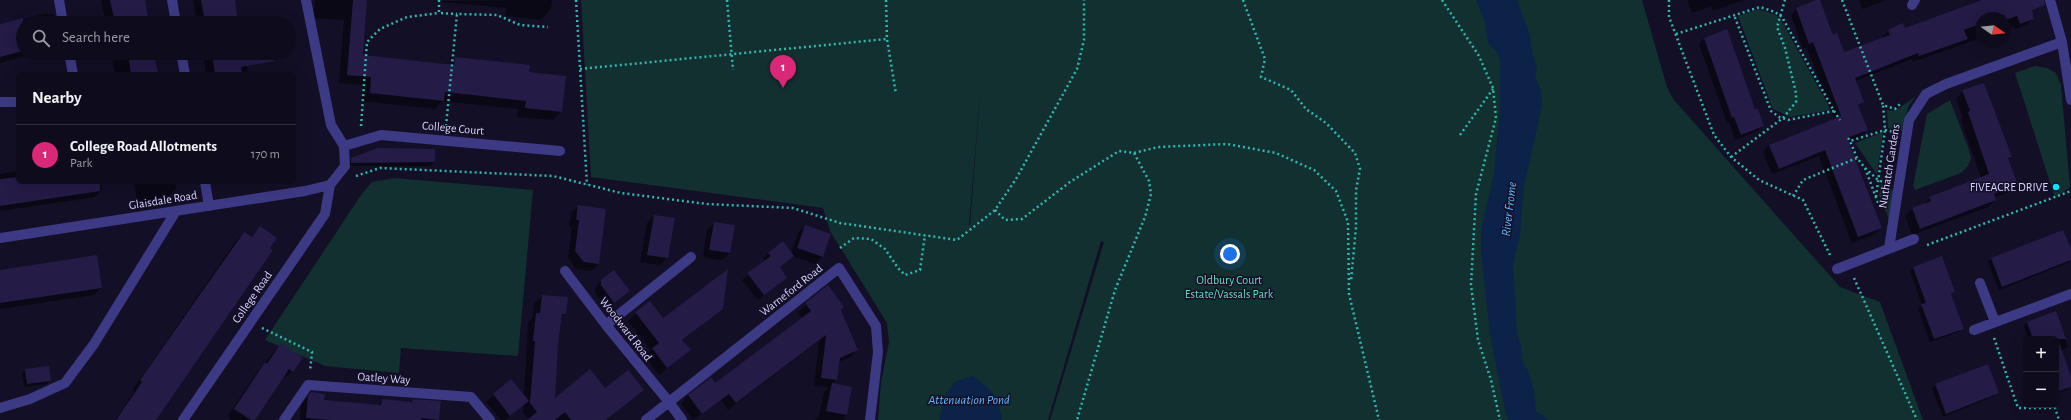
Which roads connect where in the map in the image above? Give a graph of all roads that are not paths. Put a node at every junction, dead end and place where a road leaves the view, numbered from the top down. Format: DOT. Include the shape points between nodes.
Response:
graph roads {
  1 [pos="59,0"];
  2 [pos="172,0"];
  3 [pos="306,0"];
  4 [pos="2050,0"];
  5 [pos="62,16"];
  6 [pos="175,16"];
  7 [pos="2062,42"];
  8 [pos="70,60"];
  9 [pos="183,60"];
  10 [pos="73,72"];
  11 [pos="185,72"];
  12 [pos="2070,89"];
  13 [pos="2071,100"];
  14 [pos="0,102"];
  15 [pos="16,102"];
  16 [pos="344,146"];
  17 [pos="560,151"];
  18 [pos="205,184"];
  19 [pos="330,185"];
  20 [pos="209,206"];
  21 [pos="176,211"];
  22 [pos="0,238"];
  23 [pos="1914,239"];
  24 [pos="1889,248"];
  25 [pos="690,257"];
  26 [pos="1837,269"];
  27 [pos="565,271"];
  28 [pos="1980,283"];
  29 [pos="2071,294"];
  30 [pos="1992,323"];
  31 [pos="606,325"];
  32 [pos="1974,330"];
  33 [pos="669,402"];
  34 [pos="0,408"];
  35 [pos="183,420"];
  36 [pos="284,420"];
  37 [pos="490,420"];
  38 [pos="646,420"];
  39 [pos="682,420"];
  40 [pos="870,420"];
  1 -- 5 [label="street"];
  2 -- 6 [label="street"];
  3 -- 16 [label="street" via="331,124"];
  4 -- 7 [label="street"];
  7 -- 12 [label="street"];
  7 -- 24 [label="street, Nuthatch Gardens" via="1946,84 1926,94 1909,120"];
  8 -- 10 [label="street"];
  9 -- 11 [label="street"];
  12 -- 13 [label="street"];
  14 -- 15 [label="street"];
  16 -- 17 [label="street, College Court" via="381,135"];
  16 -- 19 [label="street" via="345,166"];
  18 -- 20 [label="street"];
  19 -- 20 [label="street, Glaisdale Road"];
  19 -- 35 [label="street, College Road" via="325,214"];
  20 -- 21 [label="street, Glaisdale Road"];
  21 -- 22 [label="street, Glaisdale Road"];
  21 -- 34 [label="street" via="94,344 65,383 30,399"];
  23 -- 24 [label="street"];
  24 -- 26 [label="street"];
  25 -- 31 [label="street"];
  27 -- 31 [label="street, Woodward Road"];
  28 -- 30 [label="street"];
  29 -- 30 [label="street"];
  30 -- 32 [label="street"];
  31 -- 33 [label="street, Woodward Road"];
  33 -- 38 [label="street"];
  33 -- 39 [label="street, Woodward Road"];
  33 -- 40 [label="street, Warneford Road" via="838,268 876,326 878,352"];
  36 -- 37 [label="street, Oatley Way" via="308,385 471,396"];
}
